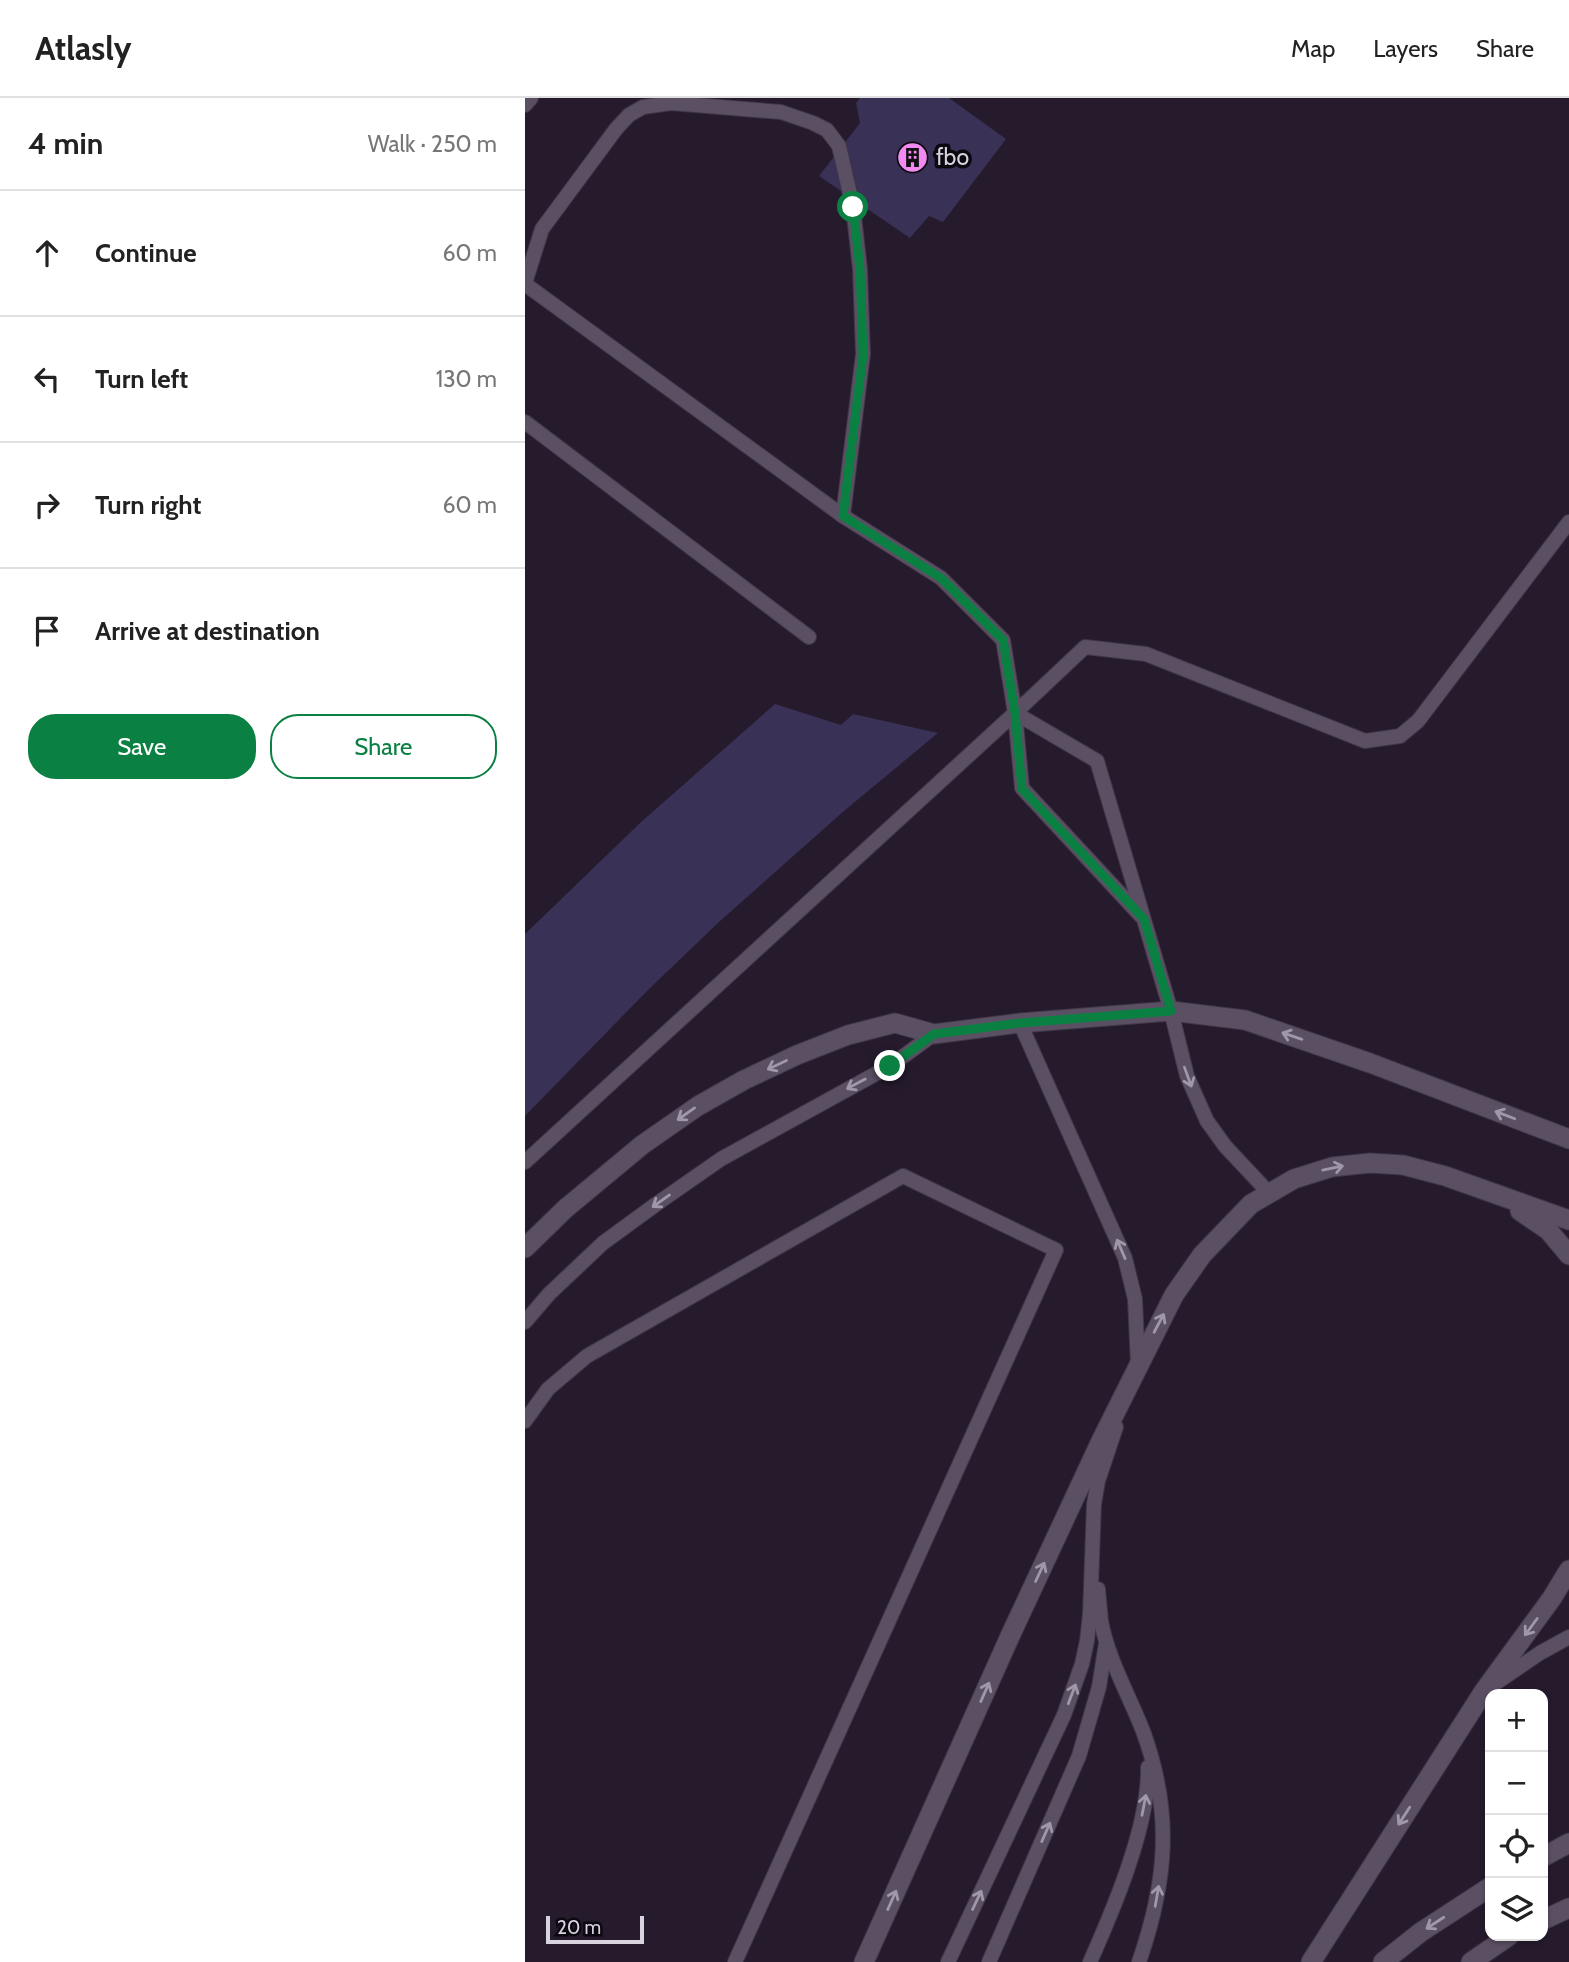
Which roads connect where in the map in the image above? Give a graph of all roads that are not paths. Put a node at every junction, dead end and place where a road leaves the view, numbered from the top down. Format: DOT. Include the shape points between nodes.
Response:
graph roads {
  1 [pos="531,98"];
  2 [pos="525,105"];
  3 [pos="525,283"];
  4 [pos="525,422"];
  5 [pos="843,516"];
  6 [pos="1569,522"];
  7 [pos="809,637"];
  8 [pos="1015,713"];
  9 [pos="1144,919"];
  10 [pos="1171,1011"];
  11 [pos="1020,1023"];
  12 [pos="934,1034"];
  13 [pos="1569,1139"];
  14 [pos="525,1163"];
  15 [pos="1270,1194"];
  16 [pos="1499,1196"];
  17 [pos="1569,1220"];
  18 [pos="525,1248"];
  19 [pos="1569,1255"];
  20 [pos="525,1322"];
  21 [pos="1139,1364"];
  22 [pos="525,1421"];
  23 [pos="1091,1536"];
  24 [pos="1569,1570"];
  25 [pos="1569,1637"];
  26 [pos="1107,1639"];
  27 [pos="1484,1691"];
  28 [pos="1148,1749"];
  29 [pos="1569,1843"];
  30 [pos="1548,1854"];
  31 [pos="1485,1891"];
  32 [pos="1569,1908"];
  33 [pos="1548,1918"];
  34 [pos="1502,1941"];
  35 [pos="735,1962"];
  36 [pos="864,1962"];
  37 [pos="948,1962"];
  38 [pos="989,1962"];
  39 [pos="1090,1962"];
  40 [pos="1139,1962"];
  41 [pos="1311,1962"];
  42 [pos="1383,1962"];
  43 [pos="1471,1962"];
  1 -- 2 [label="lane"];
  3 -- 5 [label="lane"];
  3 -- 5 [label="lane" via="542,229 616,129 643,107 671,103 781,112 827,130 839,146 846,170 860,269 863,354"];
  4 -- 7 [label="lane"];
  5 -- 8 [label="lane" via="941,578 1003,640"];
  6 -- 8 [label="lane" via="1418,721 1400,736 1364,741 1146,654 1085,647"];
  8 -- 9 [label="lane" via="1022,789"];
  8 -- 9 [label="lane" via="1097,761"];
  8 -- 14 [label="lane"];
  9 -- 10 [label="lane"];
  10 -- 11 [label="main road"];
  13 -- 10 [label="main road, one-way" via="1245,1020"];
  10 -- 15 [label="lane, one-way" via="1187,1076 1207,1121"];
  11 -- 12 [label="main road"];
  21 -- 11 [label="lane, one-way" via="1135,1299 1125,1258"];
  12 -- 18 [label="main road, one-way" via="895,1023 848,1035 744,1080 642,1144"];
  12 -- 20 [label="lane, one-way" via="890,1066 721,1159 655,1205 603,1243"];
  15 -- 16 [label="main road, one-way" via="1294,1179 1332,1167 1370,1163 1445,1175"];
  21 -- 15 [label="main road, one-way" via="1174,1295 1202,1255 1251,1204"];
  16 -- 17 [label="main road"];
  16 -- 19 [label="main road" via="1548,1230"];
  21 -- 23 [label="lane" via="1098,1481"];
  36 -- 21 [label="main road, one-way"];
  22 -- 35 [label="lane" via="548,1390 587,1356 902,1176 1056,1250"];
  23 -- 26 [label="lane"];
  37 -- 23 [label="lane, one-way" via="1074,1690 1087,1641"];
  24 -- 27 [label="main road, one-way"];
  25 -- 27 [label="lane"];
  26 -- 28 [label="lane"];
  38 -- 26 [label="lane, one-way" via="1079,1756"];
  27 -- 41 [label="main road, one-way"];
  39 -- 28 [label="lane, one-way" via="1139,1831 1149,1781"];
  40 -- 28 [label="lane, one-way" via="1157,1899 1164,1825"];
  29 -- 30 [label="main road"];
  31 -- 42 [label="main road, one-way"];
  32 -- 33 [label="main road"];
  34 -- 43 [label="main road"];
}
